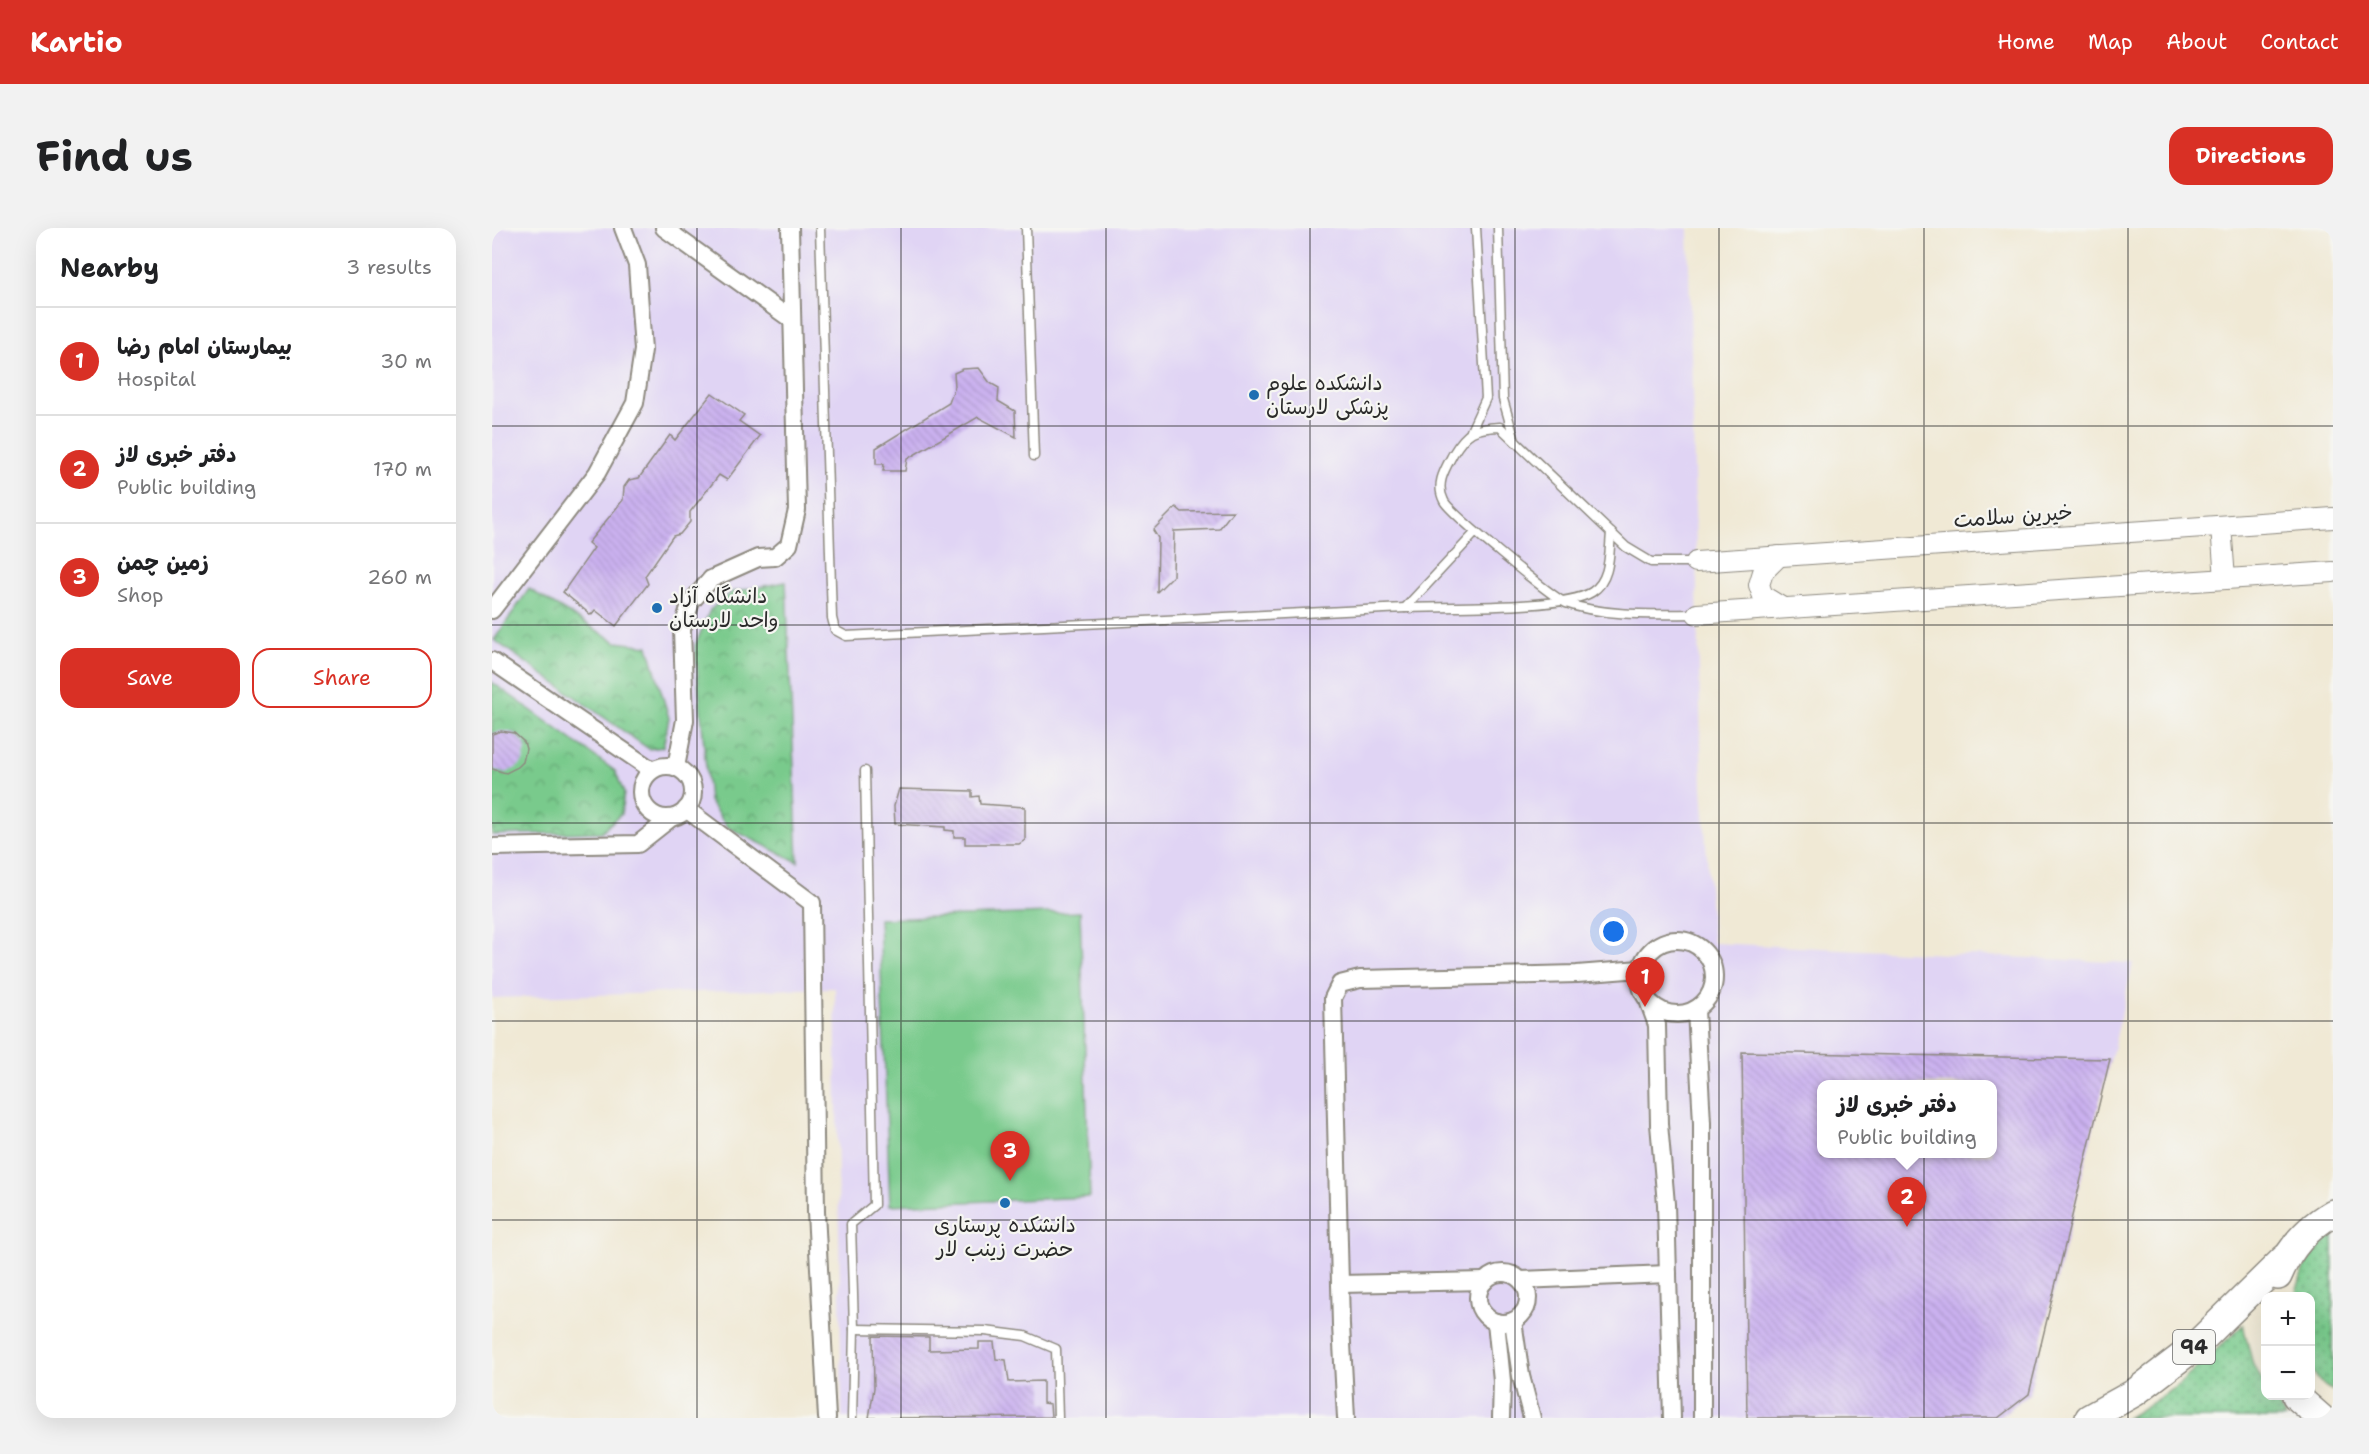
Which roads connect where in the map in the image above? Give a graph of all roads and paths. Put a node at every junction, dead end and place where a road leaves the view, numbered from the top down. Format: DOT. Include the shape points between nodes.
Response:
graph roads {
  1 [pos="623,228"];
  2 [pos="664,228"];
  3 [pos="790,228"];
  4 [pos="820,228"];
  5 [pos="1026,228"];
  6 [pos="1476,228"];
  7 [pos="1498,228"];
  8 [pos="792,320"];
  9 [pos="1470,433"];
  10 [pos="1515,442"];
  11 [pos="1034,456"];
  12 [pos="2333,518"];
  13 [pos="2221,526"];
  14 [pos="1475,533"];
  15 [pos="1611,534"];
  16 [pos="1779,556"];
  17 [pos="1696,562"];
  18 [pos="2333,572"];
  19 [pos="2225,579"];
  20 [pos="1564,602"];
  21 [pos="1405,608"];
  22 [pos="1783,608"];
  23 [pos="492,610"];
  24 [pos="1697,614"];
  25 [pos="492,661"];
  26 [pos="676,767"];
  27 [pos="652,770"];
  28 [pos="865,771"];
  29 [pos="686,809"];
  30 [pos="671,818"];
  31 [pos="492,847"];
  32 [pos="1640,969"];
  33 [pos="1649,1003"];
  34 [pos="1696,1010"];
  35 [pos="2332,1213"];
  36 [pos="2285,1258"];
  37 [pos="1668,1274"];
  38 [pos="1485,1281"];
  39 [pos="1521,1281"];
  40 [pos="1340,1284"];
  41 [pos="2272,1292"];
  42 [pos="1504,1322"];
  43 [pos="854,1329"];
  44 [pos="2301,1400"];
  45 [pos="827,1418"];
  46 [pos="852,1418"];
  47 [pos="1058,1418"];
  48 [pos="1346,1418"];
  49 [pos="1501,1418"];
  50 [pos="1533,1418"];
  51 [pos="1672,1418"];
  52 [pos="1702,1418"];
  53 [pos="2089,1418"];
  54 [pos="2321,1418"];
  1 -- 23 [label="street" via="638,265 643,350 635,403 597,473"];
  2 -- 8 [label="street"];
  3 -- 8 [label="street"];
  4 -- 21 [label="lane" via="835,630 846,636"];
  5 -- 11 [label="lane"];
  6 -- 9 [label="lane" via="1486,398"];
  7 -- 10 [label="lane" via="1503,399"];
  8 -- 26 [label="street" via="797,510 789,544 776,557 758,558 711,579 691,602 682,629 685,720"];
  9 -- 10 [label="lane" via="1477,428 1500,428"];
  9 -- 14 [label="lane" via="1440,476 1444,501"];
  10 -- 15 [label="lane"];
  12 -- 13 [label="street, خیرین سلامت"];
  13 -- 16 [label="street, خیرین سلامت"];
  13 -- 19 [label="street"];
  14 -- 20 [label="lane"];
  14 -- 21 [label="lane"];
  15 -- 17 [label="lane" via="1651,562"];
  15 -- 20 [label="lane" via="1608,573 1593,592"];
  16 -- 17 [label="street, خیرین سلامت"];
  16 -- 22 [label="street" via="1764,572 1759,585 1764,596"];
  18 -- 19 [label="street"];
  19 -- 22 [label="street"];
  20 -- 21 [label="lane"];
  20 -- 24 [label="lane" via="1645,614"];
  22 -- 24 [label="street"];
  25 -- 27 [label="street"];
  26 -- 27 [label="street"];
  26 -- 29 [label="street" via="692,786 691,802"];
  27 -- 30 [label="street" via="641,783 642,801 653,814"];
  28 -- 43 [label="lane" via="874,1205 851,1224"];
  29 -- 30 [label="street"];
  29 -- 45 [label="street" via="812,903 816,1212"];
  30 -- 31 [label="street" via="638,844"];
  32 -- 33 [label="street" via="1643,993"];
  32 -- 34 [label="street" via="1653,949 1663,943 1674,940 1697,946 1710,961 1714,979 1712,991"];
  32 -- 40 [label="street" via="1360,979 1340,984 1333,998"];
  33 -- 34 [label="street" via="1671,1014"];
  33 -- 37 [label="street" via="1657,1025"];
  34 -- 52 [label="street" via="1702,1123"];
  35 -- 36 [label="highway, 94" via="2305,1233"];
  36 -- 41 [label="highway, 94"];
  36 -- 53 [label="highway, 94" via="2193,1348 2134,1393"];
  37 -- 39 [label="street"];
  37 -- 51 [label="street"];
  38 -- 39 [label="street" via="1499,1273"];
  38 -- 40 [label="street"];
  38 -- 42 [label="street" via="1478,1296 1482,1312"];
  39 -- 42 [label="street" via="1528,1303 1525,1310"];
  40 -- 48 [label="street"];
  42 -- 49 [label="street"];
  42 -- 50 [label="street"];
  43 -- 46 [label="lane"];
  43 -- 47 [label="lane" via="985,1331 1025,1336 1056,1349"];
  44 -- 54 [label="highway"];
}
